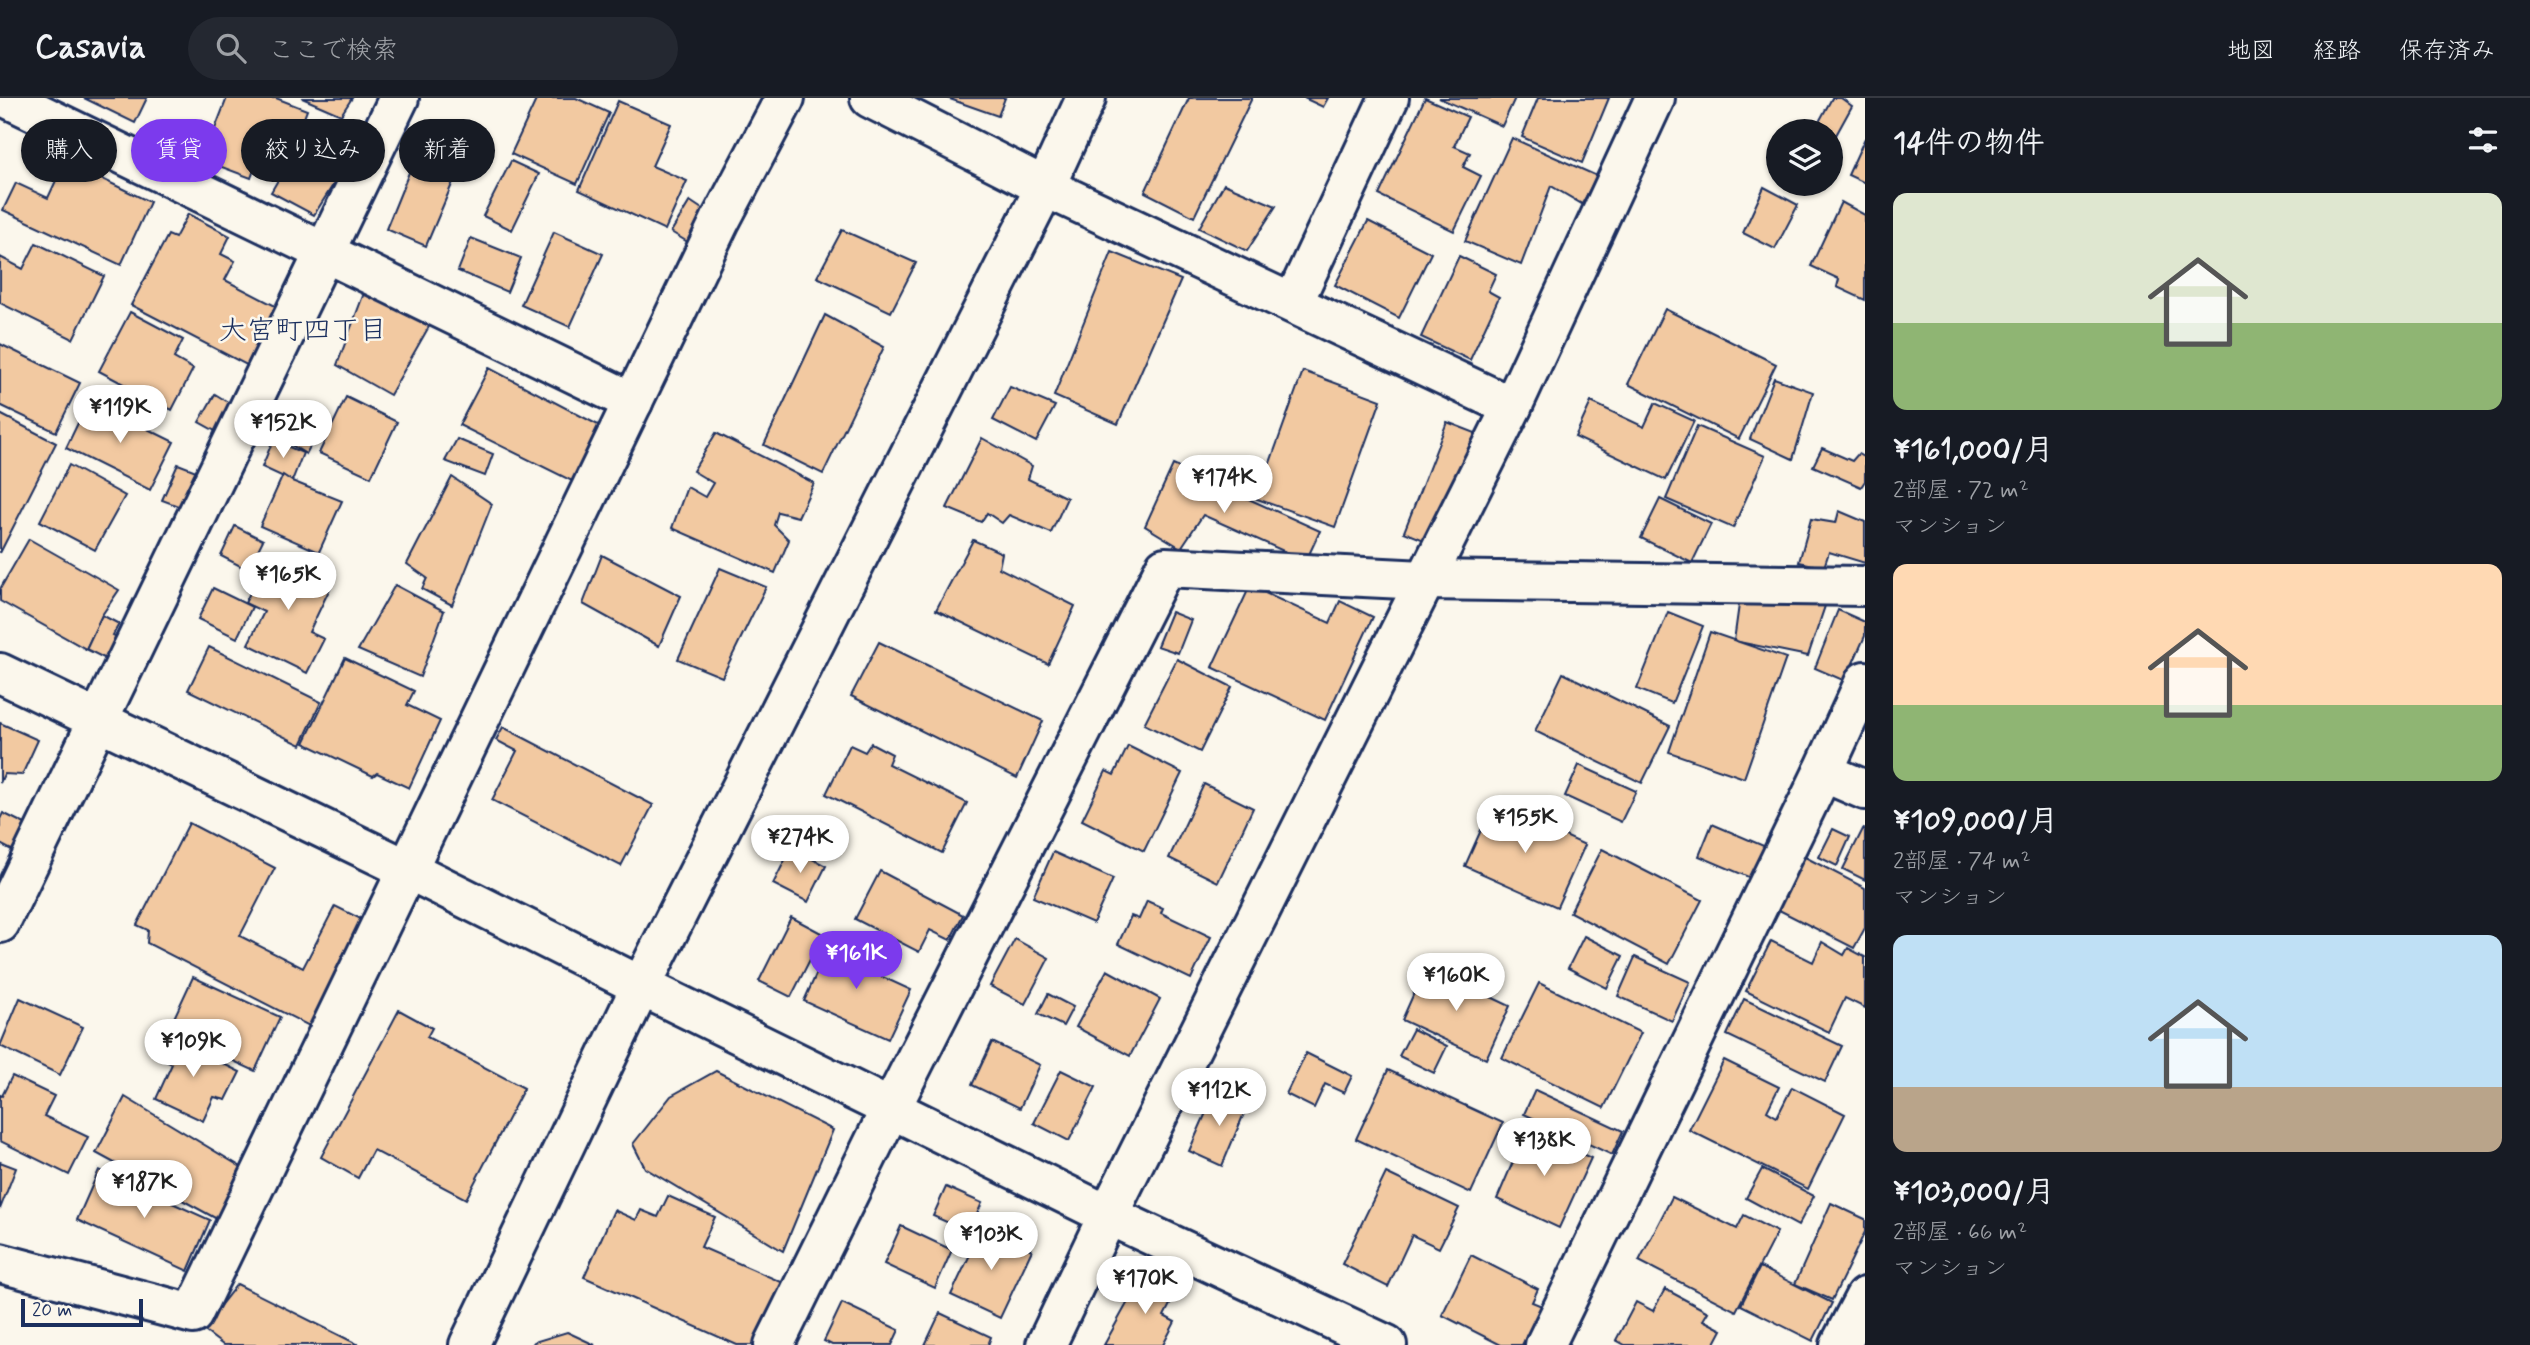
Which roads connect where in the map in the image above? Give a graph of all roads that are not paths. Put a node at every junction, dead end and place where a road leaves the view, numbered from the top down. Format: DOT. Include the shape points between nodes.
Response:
graph roads {
  1 [pos="399,98"];
  2 [pos="785,98"];
  3 [pos="870,98"];
  4 [pos="1086,98"];
  5 [pos="1388,98"];
  6 [pos="1655,98"];
  7 [pos="9,106"];
  8 [pos="1045,187"];
  9 [pos="324,252"];
  10 [pos="1293,303"];
  11 [pos="633,402"];
  12 [pos="1512,407"];
  13 [pos="1424,580"];
  14 [pos="1865,586"];
  15 [pos="0,673"];
  16 [pos="1865,681"];
  17 [pos="98,720"];
  18 [pos="1823,772"];
  19 [pos="1865,790"];
  20 [pos="409,870"];
  21 [pos="0,923"];
  22 [pos="641,986"];
  23 [pos="891,1108"];
  24 [pos="1108,1216"];
  25 [pos="0,1264"];
  26 [pos="1865,1297"];
  27 [pos="469,1345"];
  28 [pos="774,1345"];
  29 [pos="1046,1345"];
  30 [pos="1387,1345"];
  31 [pos="1545,1345"];
  32 [pos="1840,1345"];
  1 -- 9 [label="street"];
  2 -- 11 [label="street"];
  3 -- 8 [label="street"];
  4 -- 8 [label="street"];
  5 -- 10 [label="street"];
  6 -- 12 [label="street"];
  7 -- 9 [label="street"];
  8 -- 10 [label="street"];
  8 -- 22 [label="street"];
  9 -- 11 [label="street"];
  9 -- 17 [label="street"];
  10 -- 12 [label="street"];
  11 -- 20 [label="street"];
  12 -- 13 [label="street"];
  13 -- 14 [label="street"];
  13 -- 23 [label="street" via="1165,567"];
  13 -- 24 [label="street"];
  15 -- 17 [label="street"];
  16 -- 18 [label="street"];
  17 -- 20 [label="street"];
  17 -- 21 [label="street"];
  18 -- 19 [label="street"];
  18 -- 31 [label="street"];
  20 -- 22 [label="street"];
  20 -- 25 [label="street" via="193,1314"];
  22 -- 23 [label="street"];
  22 -- 27 [label="street"];
  23 -- 24 [label="street"];
  23 -- 28 [label="street"];
  24 -- 29 [label="street"];
  24 -- 30 [label="street"];
  26 -- 32 [label="street"];
}
